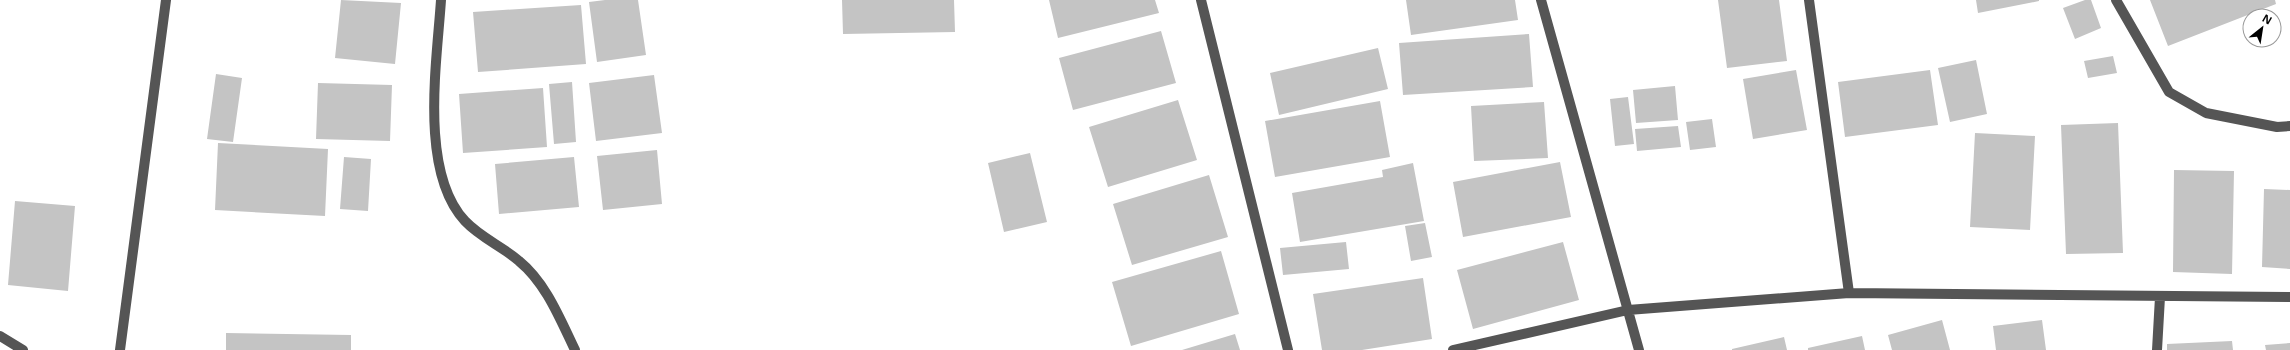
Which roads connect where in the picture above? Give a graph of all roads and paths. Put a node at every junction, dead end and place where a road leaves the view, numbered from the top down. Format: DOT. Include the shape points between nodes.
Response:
graph roads {
  1 [pos="166,0"];
  2 [pos="440,0"];
  3 [pos="1201,0"];
  4 [pos="1541,0"];
  5 [pos="1809,0"];
  6 [pos="2116,0"];
  7 [pos="2290,126"];
  8 [pos="1849,293"];
  9 [pos="2160,296"];
  10 [pos="2290,297"];
  11 [pos="1628,310"];
  12 [pos="0,336"];
  13 [pos="23,350"];
  14 [pos="120,350"];
  15 [pos="575,350"];
  16 [pos="1288,350"];
  17 [pos="1453,350"];
  18 [pos="1639,350"];
  19 [pos="2157,350"];
  1 -- 14 [label="street"];
  2 -- 15 [label="street" via="433,129 438,161 450,198 464,221 486,240 518,260 538,279"];
  3 -- 16 [label="street"];
  4 -- 11 [label="street"];
  5 -- 8 [label="street"];
  6 -- 7 [label="street" via="2169,92 2206,113 2277,127"];
  8 -- 9 [label="street"];
  8 -- 11 [label="street"];
  9 -- 10 [label="street"];
  9 -- 19 [label="street"];
  11 -- 17 [label="street"];
  11 -- 18 [label="street"];
  12 -- 13 [label="street"];
}
